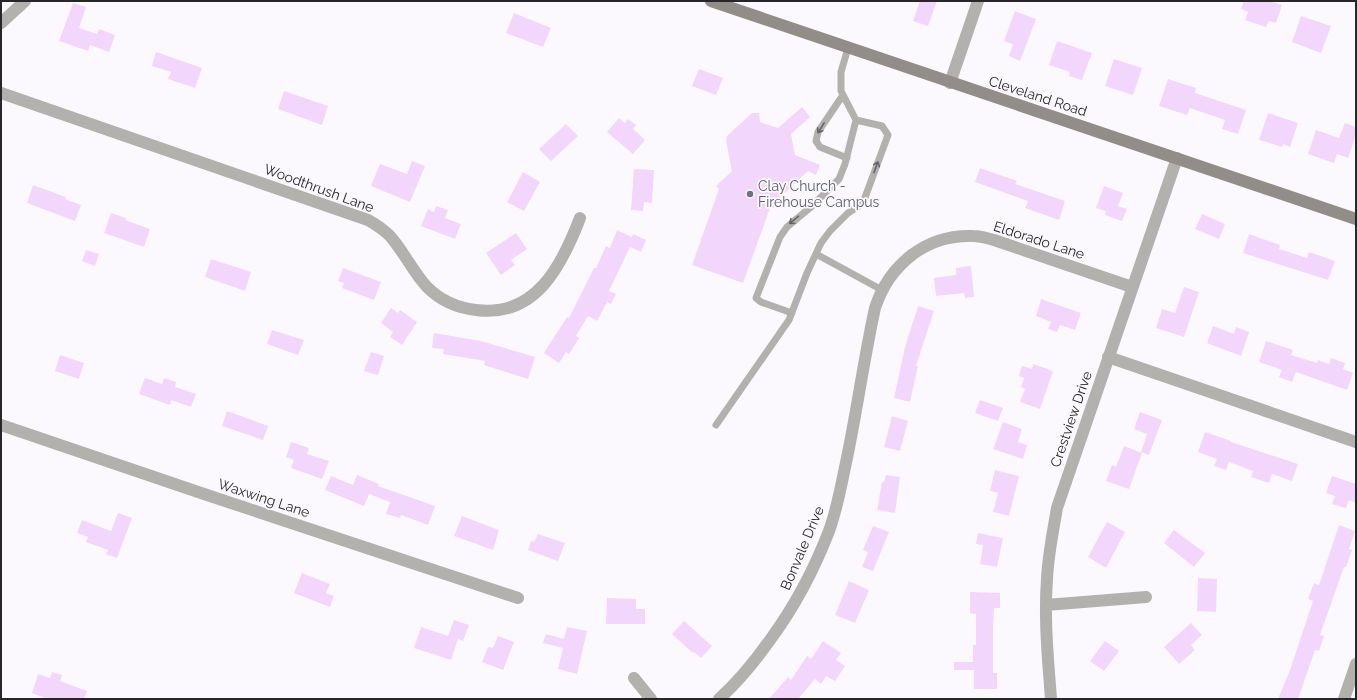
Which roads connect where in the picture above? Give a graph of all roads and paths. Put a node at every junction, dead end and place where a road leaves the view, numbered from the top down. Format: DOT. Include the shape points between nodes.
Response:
graph roads {
  1 [pos="25,1"];
  2 [pos="711,1"];
  3 [pos="978,1"];
  4 [pos="1,23"];
  5 [pos="848,48"];
  6 [pos="950,83"];
  7 [pos="1,93"];
  8 [pos="843,95"];
  9 [pos="856,120"];
  10 [pos="847,158"];
  11 [pos="1177,158"];
  12 [pos="580,218"];
  13 [pos="1356,219"];
  14 [pos="816,254"];
  15 [pos="1132,287"];
  16 [pos="882,290"];
  17 [pos="792,314"];
  18 [pos="1108,357"];
  19 [pos="857,406"];
  20 [pos="1,425"];
  21 [pos="716,425"];
  22 [pos="1356,442"];
  23 [pos="1146,597"];
  24 [pos="518,598"];
  25 [pos="1046,605"];
  26 [pos="1356,664"];
  27 [pos="634,678"];
  28 [pos="651,699"];
  29 [pos="718,699"];
  30 [pos="1051,699"];
  31 [pos="1344,699"];
  1 -- 4 [label="street"];
  2 -- 5 [label="main road, Cleveland Road"];
  3 -- 6 [label="street"];
  5 -- 6 [label="main road, Cleveland Road"];
  5 -- 8 [label="lane" via="841,72"];
  6 -- 11 [label="main road, Cleveland Road"];
  7 -- 12 [label="street, Woodthrush Lane" via="368,220 389,236 428,287 452,304 469,309 501,310 518,304 542,287 565,253"];
  8 -- 9 [label="lane"];
  8 -- 10 [label="lane, one-way" via="818,132 816,141 820,147"];
  9 -- 10 [label="lane"];
  14 -- 9 [label="lane, one-way" via="830,231 848,213 863,203 888,135 882,126"];
  10 -- 17 [label="lane, one-way" via="839,179 787,226 758,291 756,298 761,302"];
  11 -- 13 [label="main road, Cleveland Road"];
  11 -- 15 [label="street, Crestview Drive"];
  14 -- 16 [label="lane"];
  14 -- 17 [label="lane"];
  15 -- 16 [label="street, Eldorado Lane" via="994,240 960,236 921,247 896,268"];
  15 -- 18 [label="street, Crestview Drive"];
  16 -- 19 [label="street, Eldorado Lane" via="874,308"];
  17 -- 21 [label="lane"];
  18 -- 22 [label="street"];
  18 -- 25 [label="street, Crestview Drive" via="1057,508 1050,548"];
  19 -- 29 [label="street, Bonvale Drive" via="839,496 829,530 811,573 792,610 771,640 747,670"];
  20 -- 24 [label="street, Waxwing Lane"];
  23 -- 25 [label="street"];
  25 -- 30 [label="street, Crestview Drive"];
  26 -- 31 [label="street"];
  27 -- 28 [label="street"];
}
